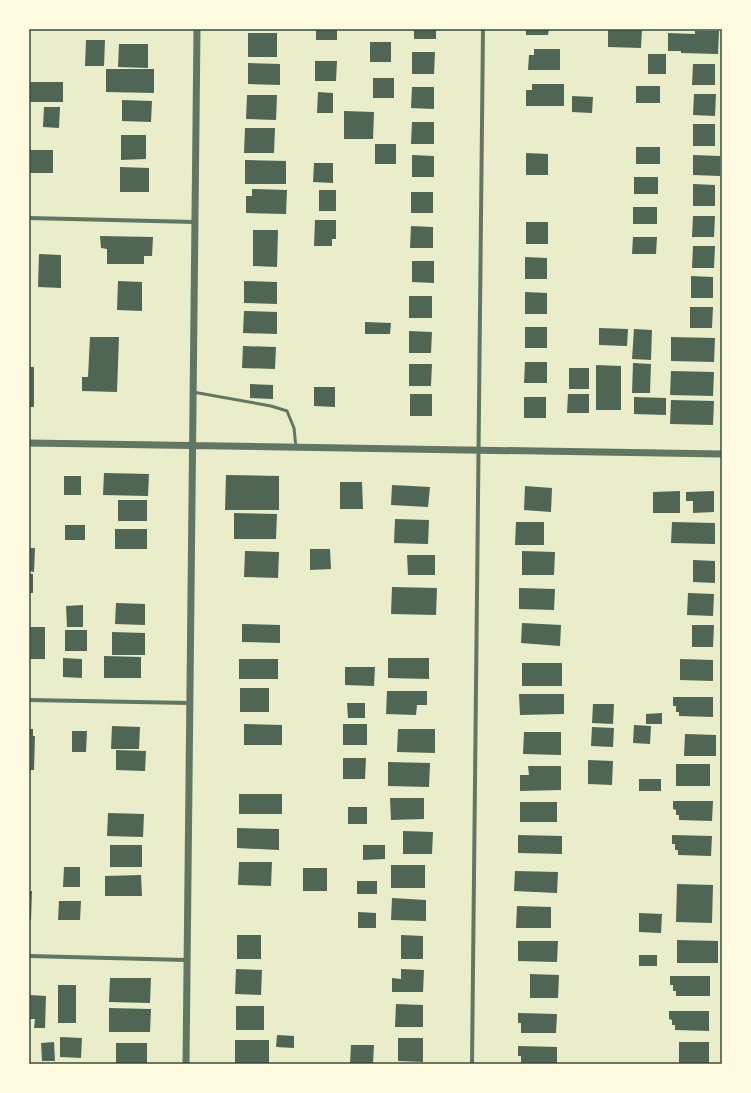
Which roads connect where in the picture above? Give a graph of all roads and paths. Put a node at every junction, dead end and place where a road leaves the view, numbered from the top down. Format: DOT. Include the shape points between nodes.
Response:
graph roads {
  1 [pos="197,29"];
  2 [pos="482,29"];
  3 [pos="29,218"];
  4 [pos="195,222"];
  5 [pos="193,392"];
  6 [pos="29,443"];
  7 [pos="192,446"];
  8 [pos="296,448"];
  9 [pos="478,450"];
  10 [pos="722,454"];
  11 [pos="29,700"];
  12 [pos="190,703"];
  13 [pos="29,956"];
  14 [pos="187,960"];
  15 [pos="186,1064"];
  16 [pos="472,1064"];
  1 -- 4 [label="street"];
  2 -- 9 [label="street"];
  3 -- 4 [label="street"];
  4 -- 5 [label="street"];
  5 -- 7 [label="street"];
  5 -- 8 [label="lane" via="287,411 294,428"];
  6 -- 7 [label="street"];
  7 -- 8 [label="street"];
  7 -- 12 [label="street"];
  8 -- 9 [label="street"];
  9 -- 10 [label="street"];
  9 -- 16 [label="street"];
  11 -- 12 [label="street"];
  12 -- 14 [label="street"];
  13 -- 14 [label="street"];
  14 -- 15 [label="street"];
}
